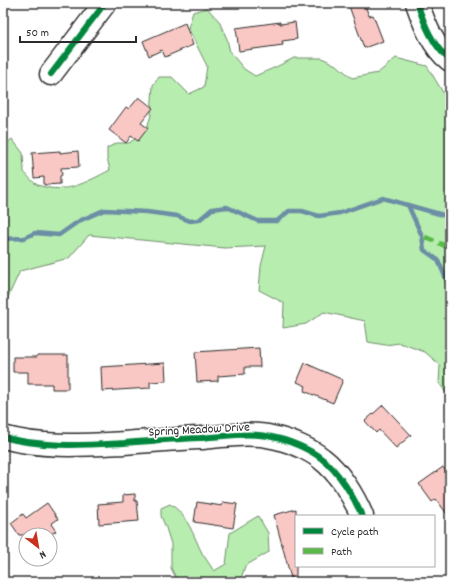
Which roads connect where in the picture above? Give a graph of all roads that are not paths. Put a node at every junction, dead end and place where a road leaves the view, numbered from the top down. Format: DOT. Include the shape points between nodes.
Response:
graph roads {
  1 [pos="105,3"];
  2 [pos="417,3"];
  3 [pos="450,60"];
  4 [pos="51,74"];
  5 [pos="3,437"];
  6 [pos="362,515"];
  1 -- 4 [label="street"];
  2 -- 3 [label="street" via="433,40"];
  5 -- 6 [label="street, Spring Meadow Drive" via="15,441 56,445 243,435 272,437 298,446 322,459 338,476"];
}
